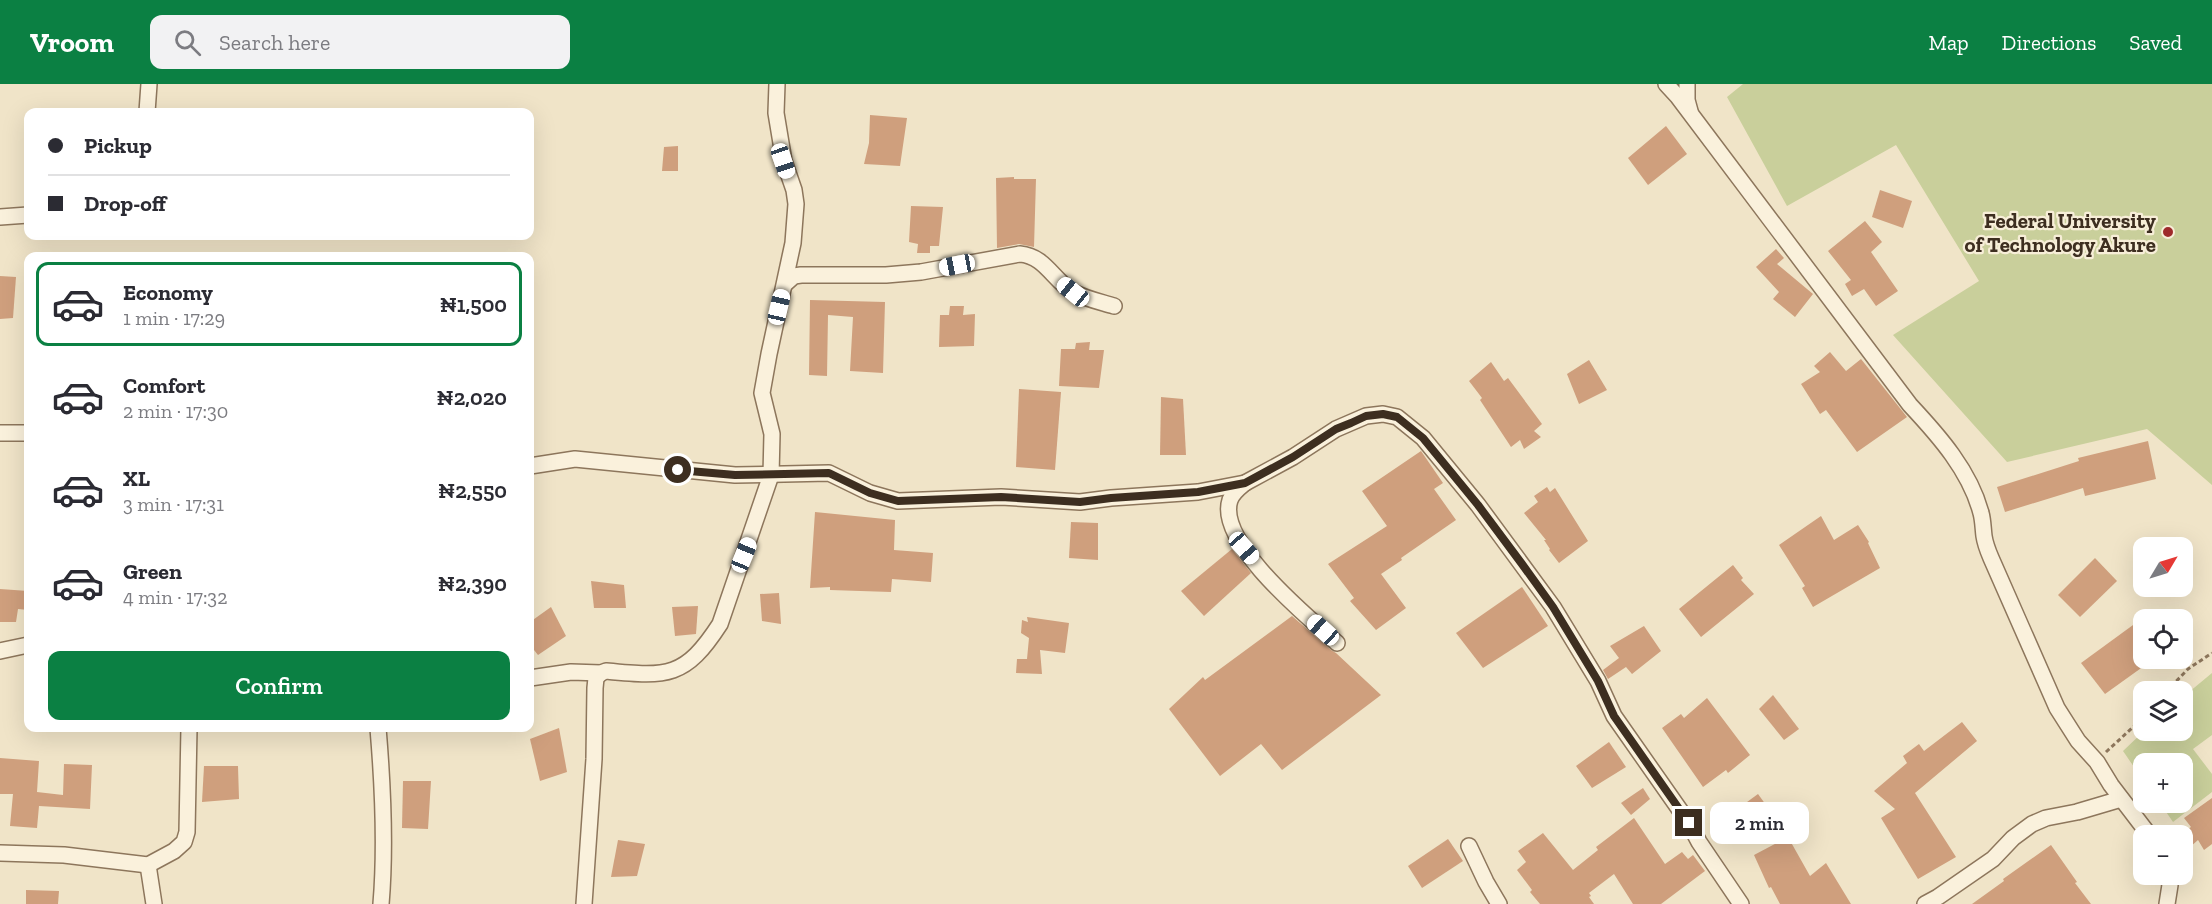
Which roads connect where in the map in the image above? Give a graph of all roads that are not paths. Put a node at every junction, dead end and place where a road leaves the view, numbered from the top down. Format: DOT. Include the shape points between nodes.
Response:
graph roads {
  1 [pos="149,84"];
  2 [pos="777,84"];
  3 [pos="1666,84"];
  4 [pos="1687,84"];
  5 [pos="147,108"];
  6 [pos="1691,114"];
  7 [pos="24,215"];
  8 [pos="0,217"];
  9 [pos="785,284"];
  10 [pos="1114,306"];
  11 [pos="0,433"];
  12 [pos="24,433"];
  13 [pos="534,465"];
  14 [pos="771,475"];
  15 [pos="1245,483"];
  16 [pos="1337,643"];
  17 [pos="24,646"];
  18 [pos="0,651"];
  19 [pos="601,673"];
  20 [pos="534,677"];
  21 [pos="189,732"];
  22 [pos="378,732"];
  23 [pos="2121,799"];
  24 [pos="2141,825"];
  25 [pos="1469,846"];
  26 [pos="0,853"];
  27 [pos="148,865"];
  28 [pos="2170,885"];
  29 [pos="154,904"];
  30 [pos="381,904"];
  31 [pos="584,904"];
  32 [pos="1499,904"];
  33 [pos="1741,904"];
  34 [pos="1925,904"];
  35 [pos="2167,904"];
  1 -- 5 [label="street"];
  2 -- 9 [label="street" via="776,113 783,161 796,204"];
  3 -- 6 [label="street"];
  4 -- 6 [label="street"];
  6 -- 23 [label="street" via="1954,458 1976,499 1991,558 2057,708"];
  7 -- 8 [label="street"];
  9 -- 10 [label="street" via="801,275 921,272 1020,254 1043,262 1073,292"];
  9 -- 14 [label="street" via="762,393 772,434"];
  11 -- 12 [label="street"];
  13 -- 14 [label="street" via="575,459 717,474"];
  14 -- 15 [label="street" via="829,473 870,493 898,501 1001,497 1080,502 1198,492"];
  14 -- 19 [label="street" via="720,624 706,646 685,666 670,673"];
  15 -- 16 [label="street" via="1233,492 1229,502 1234,533 1282,593"];
  15 -- 33 [label="street" via="1336,429 1366,416 1383,414 1409,425 1478,505 1553,607 1598,681 1614,716"];
  17 -- 18 [label="street"];
  19 -- 20 [label="street"];
  19 -- 31 [label="street" via="596,678 594,700 594,769"];
  21 -- 27 [label="street" via="184,842"];
  22 -- 30 [label="street" via="383,786"];
  23 -- 24 [label="street"];
  23 -- 34 [label="street" via="2032,824 1993,859"];
  25 -- 32 [label="street"];
  26 -- 27 [label="street" via="64,855"];
  27 -- 29 [label="street"];
  28 -- 35 [label="street"];
}
